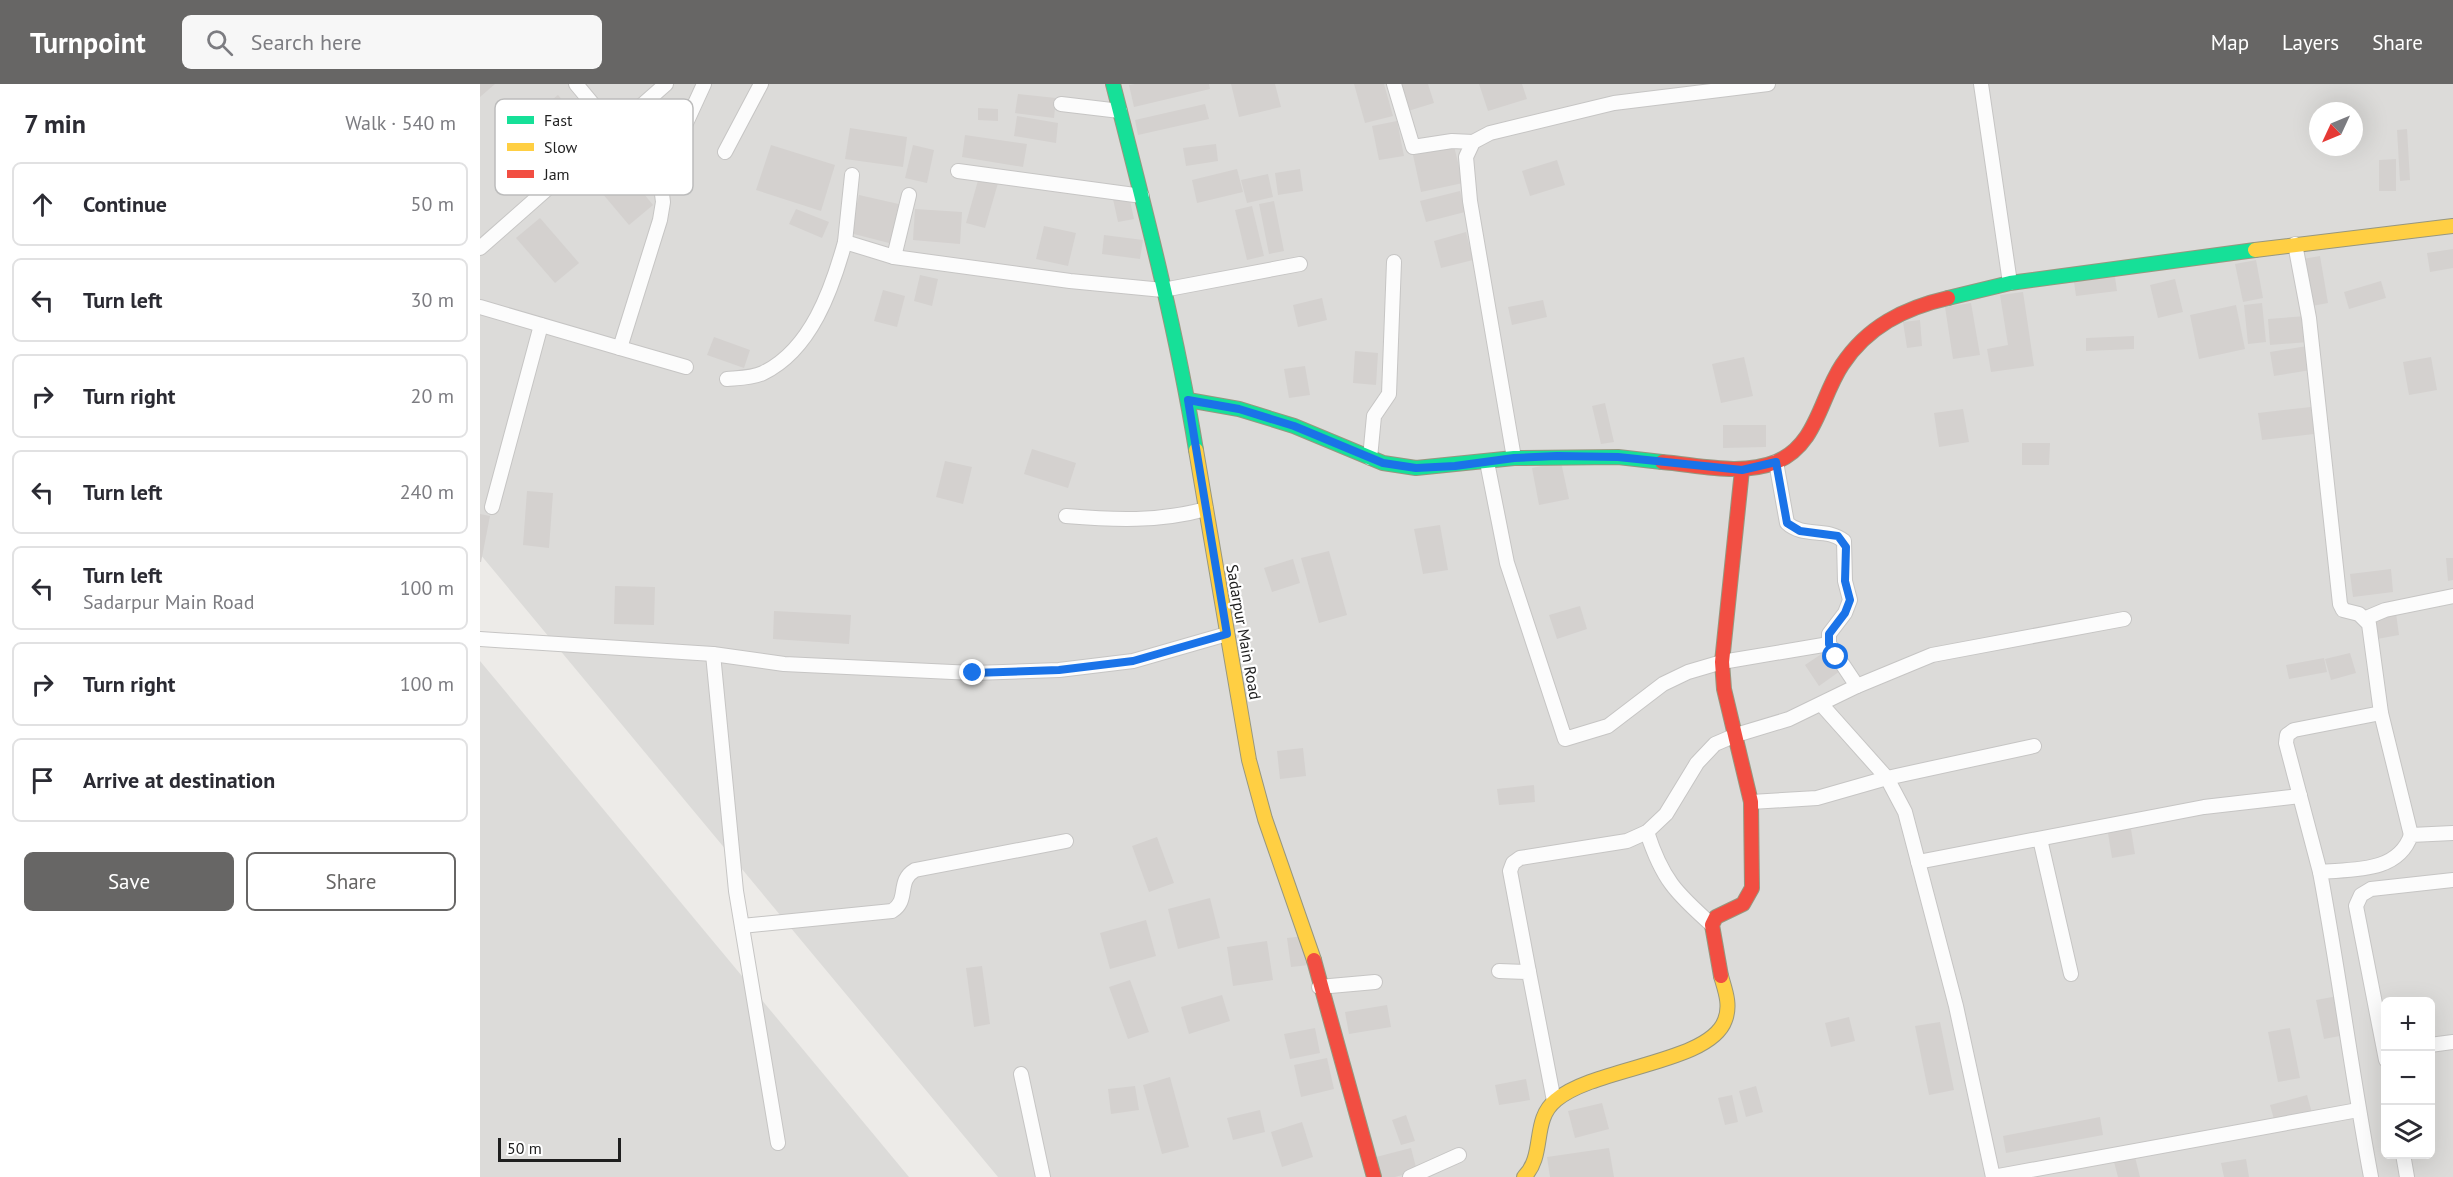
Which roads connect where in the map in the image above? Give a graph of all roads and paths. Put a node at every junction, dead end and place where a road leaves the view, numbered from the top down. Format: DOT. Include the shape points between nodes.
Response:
graph roads {
  1 [pos="576,84"];
  2 [pos="666,84"];
  3 [pos="704,84"];
  4 [pos="761,84"];
  5 [pos="1113,84"];
  6 [pos="1394,84"];
  7 [pos="1768,84"];
  8 [pos="1981,84"];
  9 [pos="1725,88"];
  10 [pos="588,99"];
  11 [pos="650,99"];
  12 [pos="1061,104"];
  13 [pos="693,108"];
  14 [pos="1120,111"];
  15 [pos="1473,142"];
  16 [pos="725,152"];
  17 [pos="958,171"];
  18 [pos="852,176"];
  19 [pos="541,195"];
  20 [pos="663,195"];
  21 [pos="909,195"];
  22 [pos="1142,196"];
  23 [pos="2453,226"];
  24 [pos="845,242"];
  25 [pos="2295,244"];
  26 [pos="480,248"];
  27 [pos="894,257"];
  28 [pos="1394,262"];
  29 [pos="1300,264"];
  30 [pos="2010,283"];
  31 [pos="1163,290"];
  32 [pos="480,307"];
  33 [pos="541,325"];
  34 [pos="620,348"];
  35 [pos="686,367"];
  36 [pos="727,379"];
  37 [pos="1188,400"];
  38 [pos="1370,458"];
  39 [pos="1514,458"];
  40 [pos="1487,462"];
  41 [pos="1776,462"];
  42 [pos="1742,470"];
  43 [pos="492,507"];
  44 [pos="1206,509"];
  45 [pos="1066,516"];
  46 [pos="2453,596"];
  47 [pos="2366,618"];
  48 [pos="2124,619"];
  49 [pos="1227,634"];
  50 [pos="480,639"];
  51 [pos="1829,644"];
  52 [pos="713,654"];
  53 [pos="1722,662"];
  54 [pos="1857,686"];
  55 [pos="1821,704"];
  56 [pos="2381,713"];
  57 [pos="1736,735"];
  58 [pos="2034,746"];
  59 [pos="1887,778"];
  60 [pos="2300,796"];
  61 [pos="1751,802"];
  62 [pos="1647,832"];
  63 [pos="2453,832"];
  64 [pos="2411,835"];
  65 [pos="2040,839"];
  66 [pos="1066,842"];
  67 [pos="1918,862"];
  68 [pos="2320,872"];
  69 [pos="2453,880"];
  70 [pos="1712,925"];
  71 [pos="741,926"];
  72 [pos="1499,971"];
  73 [pos="1529,972"];
  74 [pos="2071,974"];
  75 [pos="1376,982"];
  76 [pos="1319,987"];
  77 [pos="2453,1042"];
  78 [pos="2435,1044"];
  79 [pos="2384,1051"];
  80 [pos="1021,1074"];
  81 [pos="1554,1101"];
  82 [pos="2358,1110"];
  83 [pos="778,1143"];
  84 [pos="1459,1155"];
  85 [pos="2404,1159"];
  86 [pos="1043,1177"];
  87 [pos="1374,1177"];
  88 [pos="1410,1177"];
  89 [pos="1524,1177"];
  90 [pos="1993,1177"];
  91 [pos="2371,1177"];
  92 [pos="2408,1177"];
  1 -- 10 [label="street"];
  2 -- 11 [label="street"];
  3 -- 13 [label="street"];
  4 -- 16 [label="street"];
  5 -- 14 [label="street, Sadarpur Main Road"];
  6 -- 15 [label="street" via="1413,147"];
  7 -- 9 [label="street"];
  8 -- 30 [label="street"];
  9 -- 15 [label="street" via="1614,104 1490,133"];
  12 -- 14 [label="street"];
  14 -- 22 [label="street, Sadarpur Main Road"];
  15 -- 39 [label="street" via="1466,157 1470,201"];
  17 -- 22 [label="street"];
  18 -- 24 [label="street"];
  19 -- 26 [label="street"];
  20 -- 34 [label="street" via="660,220"];
  21 -- 27 [label="street"];
  22 -- 31 [label="street, Sadarpur Main Road"];
  23 -- 25 [label="street"];
  24 -- 27 [label="street"];
  24 -- 36 [label="street" via="834,283 810,328 784,361 761,374"];
  25 -- 30 [label="street"];
  25 -- 47 [label="street" via="2309,318 2340,604 2348,614"];
  27 -- 31 [label="street"];
  28 -- 38 [label="street" via="1389,394 1374,416"];
  29 -- 31 [label="street"];
  30 -- 41 [label="street" via="1923,304 1887,320 1864,338 1841,366 1810,433 1794,451"];
  31 -- 37 [label="street, Sadarpur Main Road"];
  32 -- 33 [label="street"];
  33 -- 34 [label="street"];
  33 -- 43 [label="street"];
  34 -- 35 [label="street"];
  37 -- 38 [label="street" via="1239,409 1294,426"];
  37 -- 44 [label="street, Sadarpur Main Road"];
  38 -- 40 [label="street" via="1416,468"];
  39 -- 40 [label="street"];
  39 -- 42 [label="street" via="1618,457"];
  40 -- 53 [label="street" via="1507,563 1565,739 1608,726 1663,684"];
  41 -- 42 [label="street"];
  41 -- 51 [label="street" via="1787,523 1800,531 1838,536 1846,547 1845,581 1850,600 1829,634"];
  42 -- 53 [label="street"];
  44 -- 45 [label="street" via="1146,520"];
  44 -- 49 [label="street, Sadarpur Main Road"];
  46 -- 47 [label="street" via="2385,610"];
  47 -- 56 [label="street"];
  48 -- 54 [label="street" via="1946,650"];
  49 -- 52 [label="street" via="1133,661 1059,670 881,670 784,664"];
  49 -- 76 [label="street, Sadarpur Main Road" via="1249,760 1265,819 1308,940"];
  50 -- 52 [label="street"];
  51 -- 53 [label="street"];
  51 -- 54 [label="street"];
  52 -- 71 [label="street"];
  53 -- 57 [label="street" via="1724,689"];
  54 -- 55 [label="street"];
  55 -- 57 [label="street" via="1765,728"];
  55 -- 59 [label="street"];
  56 -- 60 [label="street" via="2294,730 2287,735"];
  56 -- 64 [label="street"];
  57 -- 61 [label="street"];
  57 -- 62 [label="street" via="1715,744 1697,763 1666,814"];
  58 -- 59 [label="street"];
  59 -- 61 [label="street" via="1817,798"];
  59 -- 67 [label="street" via="1905,812"];
  60 -- 65 [label="street" via="2204,807"];
  60 -- 68 [label="street"];
  61 -- 70 [label="street" via="1749,900 1741,908 1716,917"];
  62 -- 70 [label="street" via="1668,882"];
  62 -- 73 [label="street" via="1627,841 1520,858 1513,863 1510,871"];
  63 -- 64 [label="street"];
  64 -- 68 [label="street" via="2398,858 2380,866"];
  65 -- 67 [label="street"];
  65 -- 74 [label="street"];
  66 -- 71 [label="street" via="915,870 903,882 900,906 892,911"];
  67 -- 90 [label="street" via="1956,1006"];
  68 -- 82 [label="street"];
  69 -- 79 [label="street" via="2371,890 2361,895 2356,906"];
  70 -- 81 [label="street" via="1728,1006 1726,1022 1717,1034 1700,1047 1624,1069"];
  71 -- 83 [label="street"];
  72 -- 73 [label="street"];
  73 -- 81 [label="street"];
  75 -- 76 [label="street"];
  76 -- 87 [label="street, Sadarpur Main Road"];
  77 -- 78 [label="street"];
  80 -- 86 [label="street"];
  81 -- 89 [label="street" via="1539,1125 1537,1160"];
  82 -- 90 [label="street"];
  82 -- 91 [label="street"];
  84 -- 88 [label="street"];
  85 -- 92 [label="street"];
}
